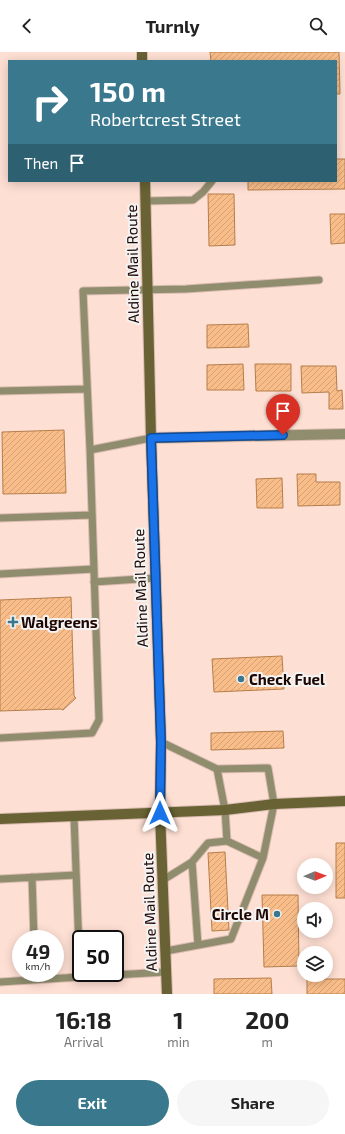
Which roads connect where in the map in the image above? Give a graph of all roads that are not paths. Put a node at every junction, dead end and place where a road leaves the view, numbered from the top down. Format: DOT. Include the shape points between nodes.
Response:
graph roads {
  1 [pos="145,182"];
  2 [pos="211,182"];
  3 [pos="145,201"];
  4 [pos="319,280"];
  5 [pos="147,290"];
  6 [pos="87,389"];
  7 [pos="0,391"];
  8 [pos="345,434"];
  9 [pos="151,438"];
  10 [pos="90,450"];
  11 [pos="92,515"];
  12 [pos="0,518"];
  13 [pos="94,569"];
  14 [pos="0,574"];
  15 [pos="155,578"];
  16 [pos="94,582"];
  17 [pos="0,738"];
  18 [pos="161,742"];
  19 [pos="217,769"];
  20 [pos="345,801"];
  21 [pos="274,804"];
  22 [pos="225,810"];
  23 [pos="160,813"];
  24 [pos="74,816"];
  25 [pos="0,820"];
  26 [pos="227,841"];
  27 [pos="263,858"];
  28 [pos="192,862"];
  29 [pos="76,875"];
  30 [pos="32,877"];
  31 [pos="0,879"];
  32 [pos="163,880"];
  33 [pos="34,930"];
  34 [pos="78,930"];
  35 [pos="198,945"];
  36 [pos="166,951"];
  37 [pos="166,972"];
  38 [pos="124,974"];
  39 [pos="12,980"];
  40 [pos="0,982"];
  41 [pos="167,994"];
  1 -- 3 [label="main road, Aldine Mail Route"];
  2 -- 3 [label="lane" via="193,200"];
  3 -- 5 [label="main road, Aldine Mail Route"];
  4 -- 5 [label="lane"];
  5 -- 6 [label="lane" via="83,291"];
  5 -- 9 [label="main road, Aldine Mail Route"];
  6 -- 7 [label="lane"];
  6 -- 10 [label="lane"];
  8 -- 9 [label="street"];
  9 -- 10 [label="lane"];
  9 -- 15 [label="main road, Aldine Mail Route"];
  10 -- 11 [label="lane"];
  11 -- 12 [label="lane"];
  11 -- 13 [label="lane"];
  13 -- 14 [label="lane"];
  13 -- 16 [label="lane"];
  15 -- 16 [label="lane"];
  15 -- 18 [label="main road, Aldine Mail Route"];
  16 -- 17 [label="lane" via="99,720 92,733"];
  18 -- 19 [label="lane"];
  18 -- 23 [label="main road, Aldine Mail Route"];
  19 -- 21 [label="lane" via="268,768"];
  19 -- 22 [label="lane"];
  20 -- 21 [label="main road"];
  21 -- 22 [label="main road"];
  21 -- 27 [label="lane"];
  22 -- 23 [label="main road"];
  22 -- 26 [label="lane"];
  23 -- 24 [label="main road"];
  23 -- 32 [label="main road, Aldine Mail Route"];
  24 -- 25 [label="main road"];
  24 -- 29 [label="lane"];
  26 -- 27 [label="lane"];
  26 -- 28 [label="lane" via="208,843"];
  27 -- 35 [label="lane" via="231,939"];
  28 -- 32 [label="lane"];
  28 -- 35 [label="lane"];
  29 -- 30 [label="lane"];
  29 -- 34 [label="lane"];
  30 -- 31 [label="lane"];
  30 -- 33 [label="lane"];
  32 -- 36 [label="main road, Aldine Mail Route"];
  35 -- 36 [label="lane"];
  36 -- 37 [label="main road, Aldine Mail Route"];
  37 -- 38 [label="lane"];
  37 -- 41 [label="main road, Aldine Mail Route"];
  39 -- 40 [label="lane"];
}
